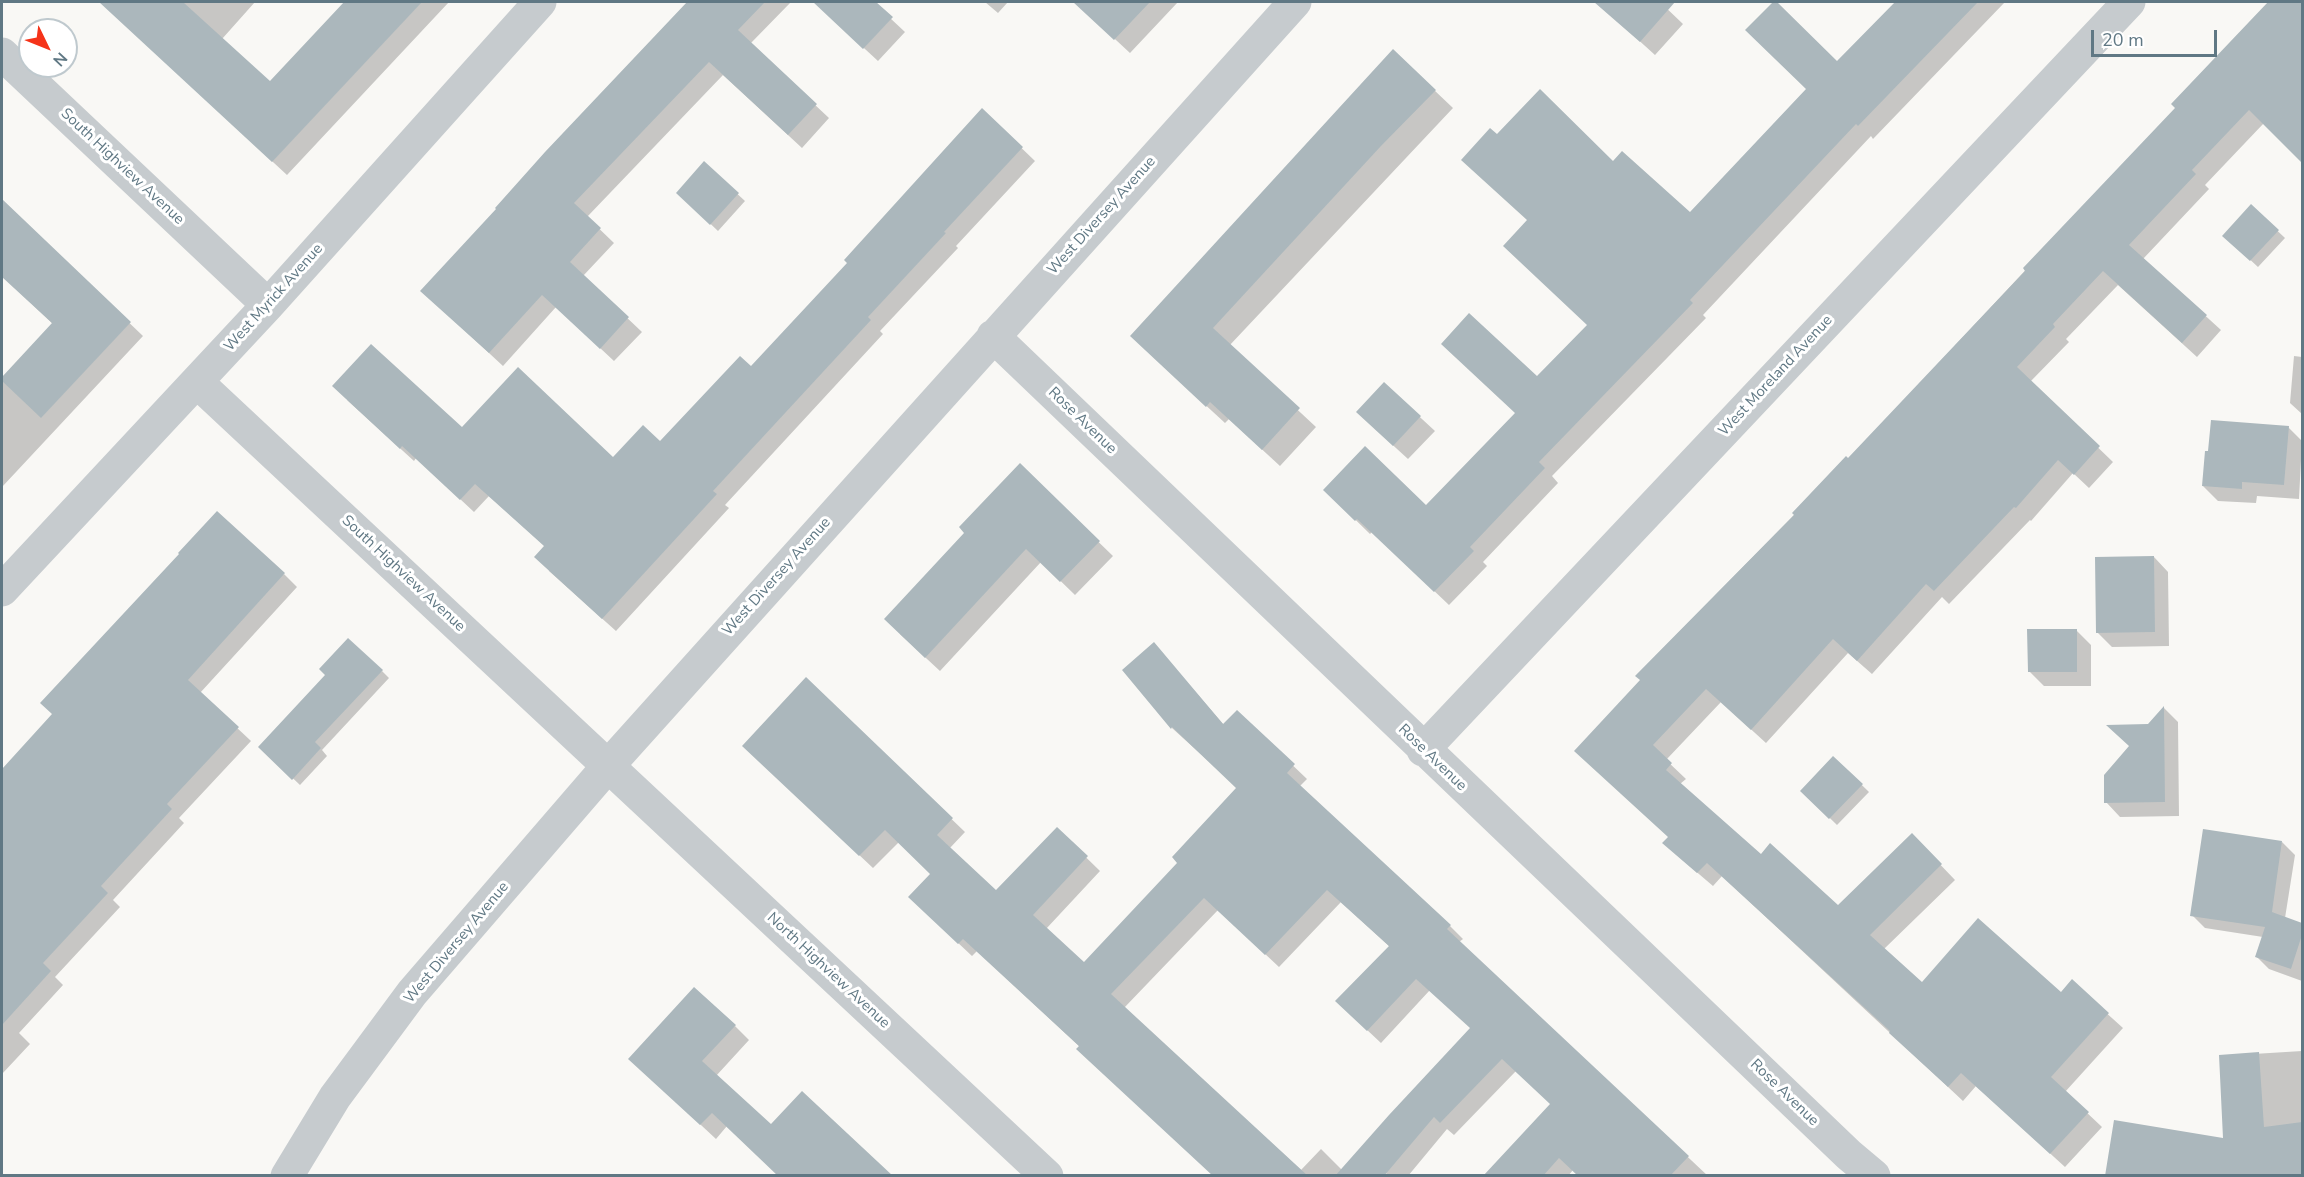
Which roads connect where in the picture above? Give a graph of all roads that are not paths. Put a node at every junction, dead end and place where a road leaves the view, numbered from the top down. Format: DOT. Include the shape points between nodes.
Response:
graph roads {
  1 [pos="540,2"];
  2 [pos="1295,2"];
  3 [pos="2129,2"];
  4 [pos="2,54"];
  5 [pos="268,305"];
  6 [pos="993,336"];
  7 [pos="197,382"];
  8 [pos="2,590"];
  9 [pos="1423,750"];
  10 [pos="608,766"];
  11 [pos="287,1176"];
  12 [pos="1047,1176"];
  13 [pos="1874,1176"];
  1 -- 5 [label="street, West Myrick Avenue"];
  2 -- 6 [label="street, West Diversey Avenue"];
  3 -- 9 [label="street, West Moreland Avenue"];
  4 -- 5 [label="street, South Highview Avenue"];
  5 -- 7 [label="street, West Myrick Avenue"];
  6 -- 9 [label="street, Rose Avenue"];
  6 -- 10 [label="street, West Diversey Avenue"];
  7 -- 8 [label="street, West Myrick Avenue"];
  7 -- 10 [label="street, South Highview Avenue"];
  9 -- 13 [label="street, Rose Avenue"];
  10 -- 11 [label="street, West Diversey Avenue" via="412,993 335,1097"];
  10 -- 12 [label="street, North Highview Avenue"];
}
